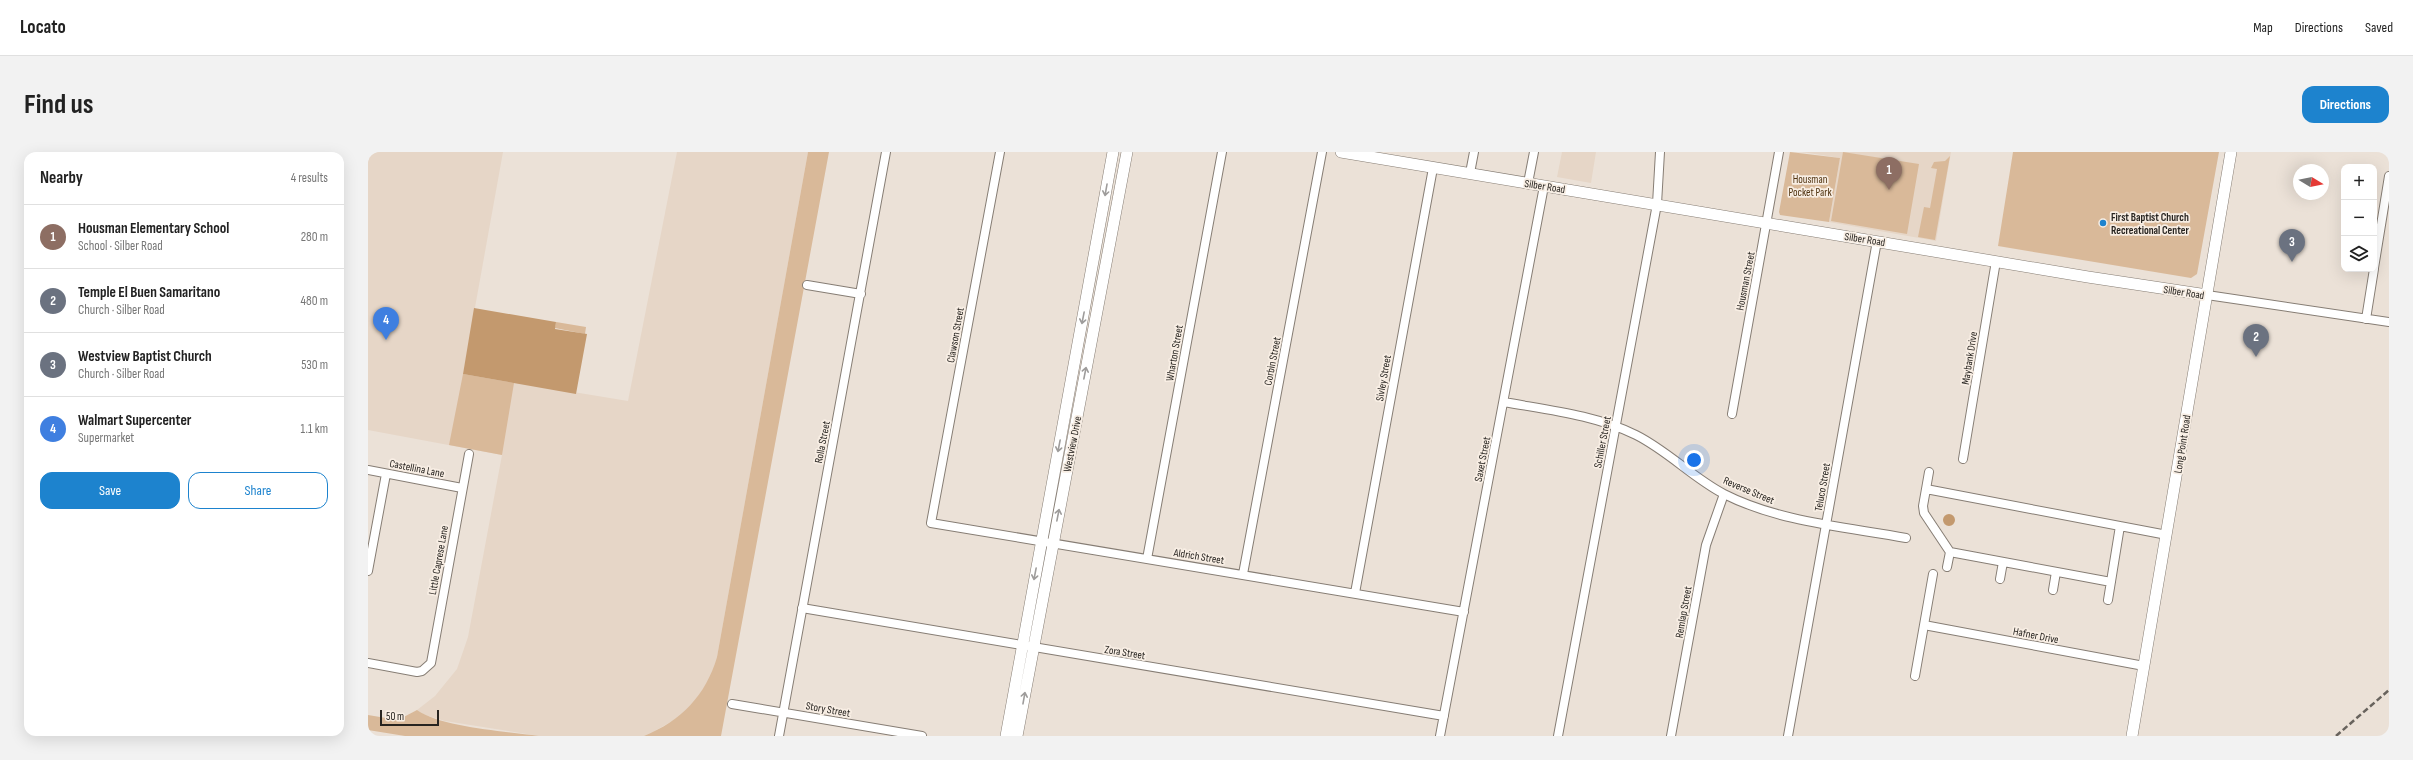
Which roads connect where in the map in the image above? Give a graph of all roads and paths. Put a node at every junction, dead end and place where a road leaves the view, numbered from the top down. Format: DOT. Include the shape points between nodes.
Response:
graph roads {
  1 [pos="886,152"];
  2 [pos="1000,152"];
  3 [pos="1113,152"];
  4 [pos="1127,152"];
  5 [pos="1222,152"];
  6 [pos="1322,152"];
  7 [pos="1341,152"];
  8 [pos="1534,152"];
  9 [pos="1660,152"];
  10 [pos="1779,152"];
  11 [pos="2231,152"];
  12 [pos="1473,154"];
  13 [pos="1433,168"];
  14 [pos="1470,173"];
  15 [pos="2389,176"];
  16 [pos="1528,183"];
  17 [pos="1544,186"];
  18 [pos="1657,204"];
  19 [pos="1767,223"];
  20 [pos="1877,241"];
  21 [pos="2377,250"];
  22 [pos="1096,254"];
  23 [pos="1107,257"];
  24 [pos="1996,261"];
  25 [pos="2373,272"];
  26 [pos="807,285"];
  27 [pos="861,294"];
  28 [pos="2207,295"];
  29 [pos="2366,319"];
  30 [pos="2389,322"];
  31 [pos="1069,395"];
  32 [pos="1080,397"];
  33 [pos="1504,402"];
  34 [pos="1732,414"];
  35 [pos="1616,426"];
  36 [pos="469,454"];
  37 [pos="1963,459"];
  38 [pos="368,470"];
  39 [pos="1928,472"];
  40 [pos="386,474"];
  41 [pos="462,488"];
  42 [pos="1926,489"];
  43 [pos="1724,494"];
  44 [pos="931,522"];
  45 [pos="1826,523"];
  46 [pos="2120,526"];
  47 [pos="2167,535"];
  48 [pos="1906,538"];
  49 [pos="1041,542"];
  50 [pos="1053,543"];
  51 [pos="1950,552"];
  52 [pos="1147,559"];
  53 [pos="2003,562"];
  54 [pos="1947,568"];
  55 [pos="368,571"];
  56 [pos="2056,572"];
  57 [pos="1243,574"];
  58 [pos="1933,574"];
  59 [pos="2000,579"];
  60 [pos="2111,582"];
  61 [pos="2053,590"];
  62 [pos="1355,593"];
  63 [pos="2108,600"];
  64 [pos="802,608"];
  65 [pos="1464,612"];
  66 [pos="1924,625"];
  67 [pos="1022,644"];
  68 [pos="1033,646"];
  69 [pos="368,663"];
  70 [pos="2144,666"];
  71 [pos="1915,676"];
  72 [pos="732,704"];
  73 [pos="783,713"];
  74 [pos="1444,716"];
  75 [pos="778,736"];
  76 [pos="922,736"];
  77 [pos="1006,736"];
  78 [pos="1017,736"];
  79 [pos="1440,736"];
  80 [pos="1558,736"];
  81 [pos="1672,736"];
  82 [pos="1788,736"];
  83 [pos="2132,736"];
  1 -- 27 [label="street, Rolla Street"];
  2 -- 44 [label="street, Clawson Street"];
  3 -- 22 [label="main road, Westview Drive, one-way"];
  4 -- 23 [label="main road, Westview Drive"];
  5 -- 52 [label="street, Wharton Street"];
  6 -- 57 [label="street, Corbin Street"];
  7 -- 13 [label="main road, Silber Road"];
  8 -- 16 [label="street"];
  9 -- 18 [label="street, Schiller Street"];
  10 -- 19 [label="street, Housman Street"];
  11 -- 28 [label="main road, Long Point Road"];
  12 -- 14 [label="street"];
  13 -- 14 [label="main road, Silber Road"];
  13 -- 62 [label="street, Sivley Street"];
  14 -- 16 [label="main road, Silber Road"];
  15 -- 21 [label="street"];
  16 -- 17 [label="main road, Silber Road"];
  17 -- 18 [label="main road, Silber Road"];
  17 -- 33 [label="street, Saxet Street"];
  18 -- 19 [label="main road, Silber Road"];
  18 -- 35 [label="street, Schiller Street"];
  19 -- 20 [label="main road, Silber Road"];
  19 -- 34 [label="street, Housman Street"];
  20 -- 24 [label="main road, Silber Road"];
  20 -- 45 [label="street, Teluco Street"];
  22 -- 23 [label="main road"];
  22 -- 31 [label="main road, Westview Drive, one-way"];
  32 -- 23 [label="main road, Westview Drive, one-way"];
  24 -- 28 [label="main road, Silber Road"];
  24 -- 37 [label="street, Maybank Drive"];
  25 -- 29 [label="street"];
  26 -- 27 [label="street"];
  27 -- 64 [label="street, Rolla Street"];
  28 -- 29 [label="street, Silber Road"];
  28 -- 47 [label="main road, Long Point Road"];
  29 -- 30 [label="street, Silber Road"];
  31 -- 32 [label="main road"];
  31 -- 49 [label="main road, Westview Drive, one-way"];
  50 -- 32 [label="main road, Westview Drive, one-way"];
  33 -- 35 [label="street, Reverse Street" via="1594,419"];
  33 -- 65 [label="street, Saxet Street"];
  35 -- 43 [label="street, Reverse Street" via="1659,449"];
  35 -- 80 [label="street, Schiller Street"];
  36 -- 41 [label="street, Little Caprese Lane"];
  38 -- 40 [label="street, Castellina Lane"];
  39 -- 42 [label="street"];
  40 -- 41 [label="street, Castellina Lane"];
  40 -- 55 [label="street"];
  41 -- 69 [label="street, Little Caprese Lane" via="431,663 417,672"];
  42 -- 46 [label="street"];
  42 -- 51 [label="street" via="1924,513"];
  43 -- 45 [label="street, Reverse Street" via="1780,515"];
  43 -- 81 [label="street, Remlap Street" via="1706,545"];
  44 -- 49 [label="street, Aldrich Street"];
  45 -- 48 [label="street, Reverse Street"];
  45 -- 82 [label="street, Teluco Street"];
  46 -- 47 [label="street"];
  46 -- 60 [label="street"];
  47 -- 70 [label="main road, Long Point Road"];
  49 -- 50 [label="street, Aldrich Street"];
  49 -- 67 [label="main road, Westview Drive, one-way"];
  50 -- 52 [label="street, Aldrich Street"];
  50 -- 68 [label="main road, Westview Drive"];
  51 -- 53 [label="street"];
  51 -- 54 [label="street"];
  52 -- 57 [label="street, Aldrich Street"];
  53 -- 56 [label="street"];
  53 -- 59 [label="street"];
  56 -- 60 [label="street"];
  56 -- 61 [label="street"];
  57 -- 62 [label="street, Aldrich Street"];
  58 -- 66 [label="street"];
  60 -- 63 [label="street"];
  62 -- 65 [label="street, Aldrich Street"];
  64 -- 67 [label="street, Zora Street"];
  64 -- 73 [label="street, Rolla Street"];
  65 -- 74 [label="street, Saxet Street"];
  66 -- 70 [label="street, Hafner Drive"];
  66 -- 71 [label="street"];
  67 -- 68 [label="street, Zora Street"];
  67 -- 77 [label="main road, Westview Drive"];
  68 -- 74 [label="street, Zora Street" via="1095,659"];
  78 -- 68 [label="main road, Westview Drive, one-way"];
  70 -- 83 [label="main road, Long Point Road"];
  72 -- 73 [label="street, Story Street"];
  73 -- 75 [label="street, Rolla Street"];
  73 -- 76 [label="street, Story Street"];
  74 -- 79 [label="street, Saxet Street"];
}
